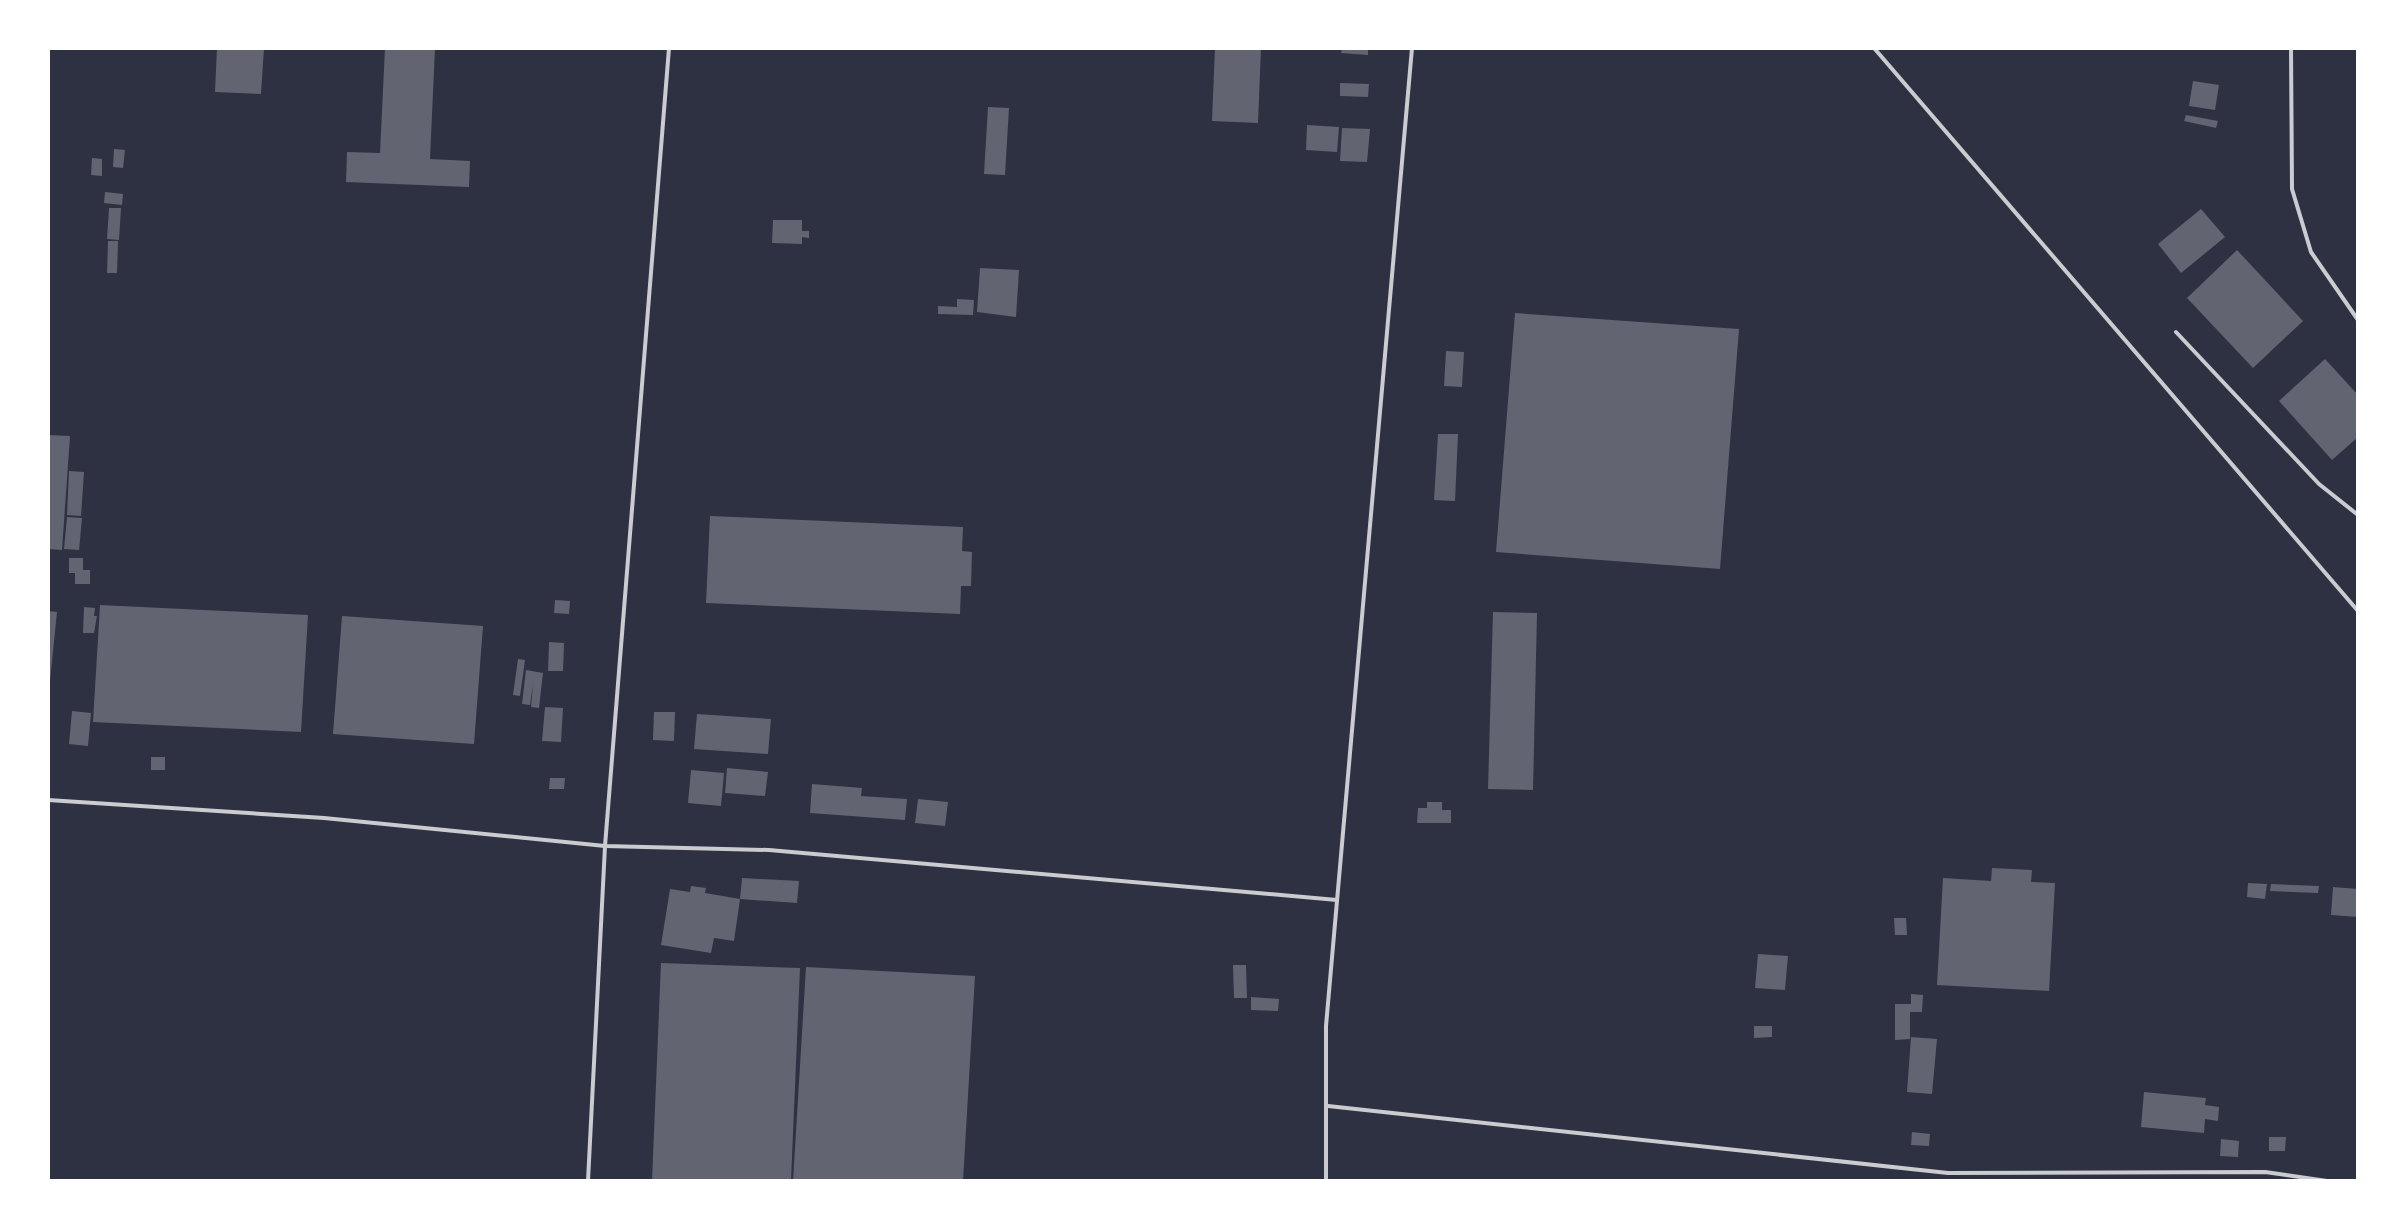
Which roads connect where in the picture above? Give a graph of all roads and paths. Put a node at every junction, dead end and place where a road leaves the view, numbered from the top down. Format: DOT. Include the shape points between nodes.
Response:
graph roads {
  1 [pos="669,48"];
  2 [pos="1412,48"];
  3 [pos="1874,48"];
  4 [pos="2291,48"];
  5 [pos="2358,320"];
  6 [pos="2176,332"];
  7 [pos="2358,515"];
  8 [pos="2358,611"];
  9 [pos="48,800"];
  10 [pos="605,846"];
  11 [pos="1337,900"];
  12 [pos="1328,1106"];
  13 [pos="2265,1172"];
  14 [pos="588,1181"];
  15 [pos="1326,1181"];
  16 [pos="2264,1181"];
  17 [pos="2327,1181"];
  1 -- 10 [label="lane"];
  2 -- 11 [label="lane"];
  3 -- 8 [label="lane"];
  4 -- 5 [label="lane" via="2292,189 2311,252"];
  6 -- 7 [label="lane" via="2319,484"];
  9 -- 10 [label="lane" via="324,818"];
  10 -- 11 [label="lane" via="769,850"];
  10 -- 14 [label="lane"];
  11 -- 12 [label="lane" via="1326,1026"];
  12 -- 13 [label="lane" via="1948,1173"];
  12 -- 15 [label="lane"];
  13 -- 16 [label="lane"];
  13 -- 17 [label="lane"];
}
